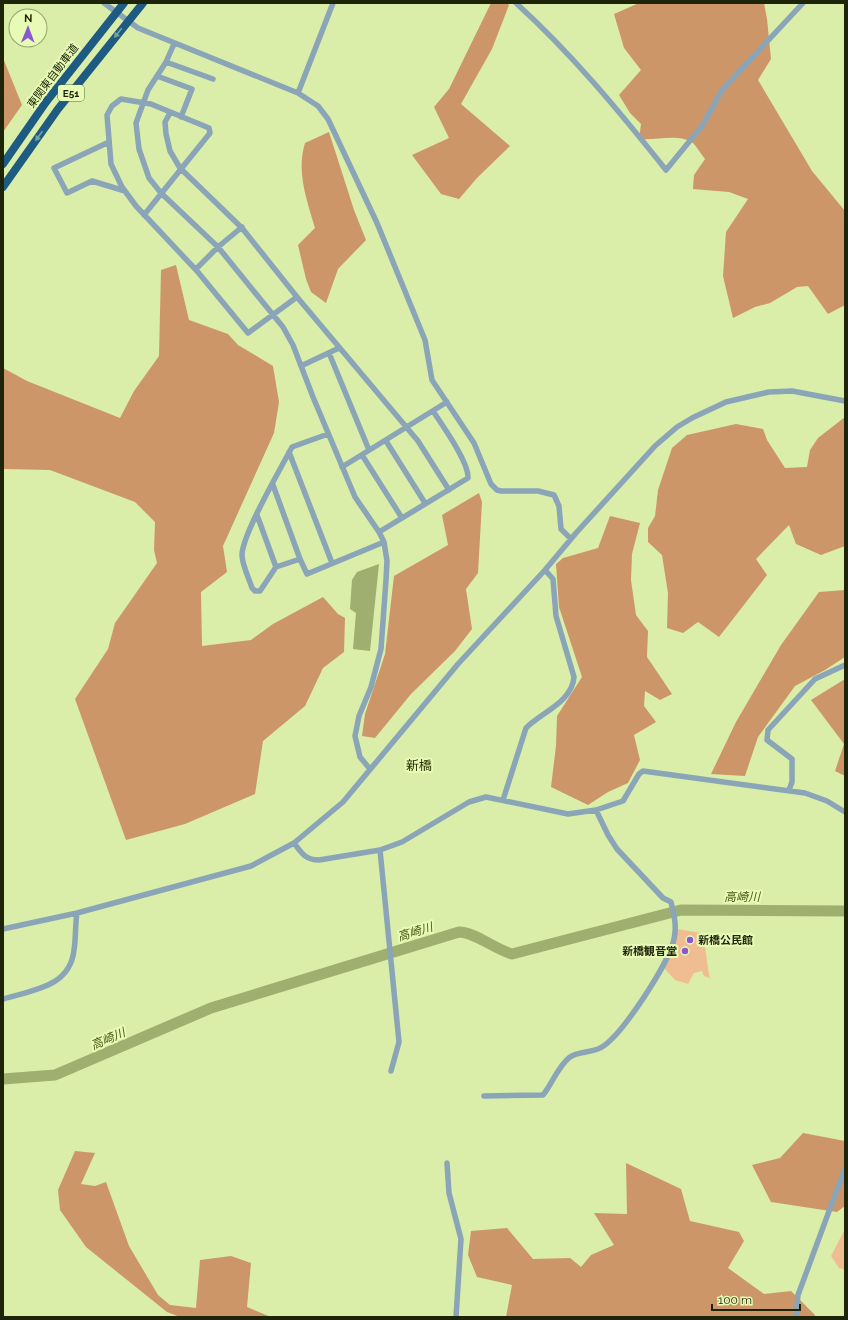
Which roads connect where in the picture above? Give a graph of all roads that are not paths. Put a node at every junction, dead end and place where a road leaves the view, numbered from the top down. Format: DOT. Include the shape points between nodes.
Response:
graph roads {
  1 [pos="104,3"];
  2 [pos="124,3"];
  3 [pos="143,3"];
  4 [pos="333,3"];
  5 [pos="516,3"];
  6 [pos="803,3"];
  7 [pos="174,44"];
  8 [pos="166,62"];
  9 [pos="157,76"];
  10 [pos="213,79"];
  11 [pos="298,93"];
  12 [pos="143,102"];
  13 [pos="170,113"];
  14 [pos="181,117"];
  15 [pos="109,142"];
  16 [pos="3,164"];
  17 [pos="180,168"];
  18 [pos="3,187"];
  19 [pos="125,191"];
  20 [pos="161,193"];
  21 [pos="144,215"];
  22 [pos="242,227"];
  23 [pos="218,247"];
  24 [pos="196,269"];
  25 [pos="297,297"];
  26 [pos="274,314"];
  27 [pos="339,348"];
  28 [pos="329,353"];
  29 [pos="301,366"];
  30 [pos="845,401"];
  31 [pos="447,402"];
  32 [pos="433,411"];
  33 [pos="407,428"];
  34 [pos="328,434"];
  35 [pos="386,441"];
  36 [pos="369,450"];
  37 [pos="289,452"];
  38 [pos="362,455"];
  39 [pos="342,467"];
  40 [pos="273,485"];
  41 [pos="449,490"];
  42 [pos="425,503"];
  43 [pos="257,515"];
  44 [pos="402,518"];
  45 [pos="379,532"];
  46 [pos="571,539"];
  47 [pos="384,542"];
  48 [pos="300,559"];
  49 [pos="332,563"];
  50 [pos="276,567"];
  51 [pos="545,570"];
  52 [pos="845,665"];
  53 [pos="370,769"];
  54 [pos="789,790"];
  55 [pos="503,800"];
  56 [pos="596,810"];
  57 [pos="845,812"];
  58 [pos="294,844"];
  59 [pos="380,850"];
  60 [pos="77,913"];
  61 [pos="3,929"];
  62 [pos="3,999"];
  63 [pos="391,1071"];
  64 [pos="484,1096"];
  65 [pos="447,1163"];
  66 [pos="845,1168"];
  67 [pos="456,1317"];
  68 [pos="796,1317"];
  1 -- 7 [label="street" via="133,25"];
  2 -- 16 [label="highway, 東関東自動車道 / E51" via="46,102"];
  3 -- 18 [label="highway, E51, one-way" via="58,109"];
  4 -- 11 [label="street"];
  5 -- 6 [label="street" via="545,29 593,80 666,170 702,126 722,90"];
  7 -- 8 [label="street"];
  7 -- 11 [label="street"];
  8 -- 9 [label="street"];
  8 -- 10 [label="street"];
  9 -- 12 [label="street"];
  9 -- 14 [label="street" via="192,89"];
  11 -- 31 [label="street" via="318,106 328,119 347,157 425,340 430,375"];
  12 -- 13 [label="street"];
  12 -- 15 [label="street" via="121,99 112,106 107,115"];
  12 -- 20 [label="street" via="136,123 139,149 149,178"];
  13 -- 14 [label="street"];
  13 -- 17 [label="street" via="165,122 166,134 170,151"];
  14 -- 17 [label="street" via="209,128 210,133"];
  15 -- 19 [label="street" via="111,164"];
  15 -- 19 [label="street" via="54,168 67,193 92,181"];
  17 -- 20 [label="street"];
  17 -- 22 [label="street"];
  19 -- 21 [label="street"];
  20 -- 21 [label="street"];
  20 -- 23 [label="street"];
  21 -- 24 [label="street"];
  22 -- 23 [label="street"];
  22 -- 25 [label="street"];
  23 -- 24 [label="street"];
  23 -- 26 [label="street"];
  24 -- 26 [label="street" via="248,333"];
  25 -- 26 [label="street"];
  25 -- 27 [label="street"];
  26 -- 29 [label="street" via="284,327"];
  27 -- 28 [label="street"];
  27 -- 33 [label="street"];
  28 -- 29 [label="street"];
  28 -- 36 [label="street"];
  29 -- 34 [label="street"];
  30 -- 46 [label="street" via="792,392 769,392 726,402 692,418 655,446"];
  31 -- 32 [label="street"];
  31 -- 46 [label="street" via="474,443 495,489 509,492 538,491 554,496 559,506 561,529"];
  32 -- 33 [label="street"];
  32 -- 41 [label="street" via="468,473 468,478"];
  33 -- 35 [label="street"];
  33 -- 41 [label="street"];
  34 -- 37 [label="street" via="292,447"];
  34 -- 39 [label="street"];
  35 -- 36 [label="street"];
  35 -- 42 [label="street"];
  36 -- 38 [label="street"];
  37 -- 40 [label="street"];
  37 -- 49 [label="street"];
  38 -- 39 [label="street"];
  38 -- 44 [label="street"];
  39 -- 45 [label="street" via="355,497"];
  40 -- 43 [label="street"];
  40 -- 48 [label="street"];
  41 -- 42 [label="street"];
  42 -- 44 [label="street"];
  43 -- 50 [label="street"];
  43 -- 50 [label="street" via="243,548 242,558 255,591 263,589"];
  44 -- 45 [label="street"];
  45 -- 47 [label="street"];
  46 -- 51 [label="street"];
  47 -- 49 [label="street"];
  47 -- 53 [label="street" via="386,567 381,648 355,736 360,757"];
  48 -- 49 [label="street" via="307,574"];
  48 -- 50 [label="street"];
  51 -- 53 [label="street" via="458,664"];
  51 -- 55 [label="street" via="553,579 556,616 574,677 574,685 558,704 526,728"];
  52 -- 54 [label="street" via="815,679 768,730 767,740 792,759 792,782"];
  53 -- 58 [label="street" via="343,802"];
  54 -- 56 [label="street" via="643,771 623,801"];
  54 -- 57 [label="street" via="814,796"];
  55 -- 56 [label="street" via="568,814"];
  55 -- 59 [label="street" via="486,796 469,802 408,838"];
  56 -- 64 [label="street" via="608,836 617,848 663,898 671,902 676,928 668,960 645,996 611,1039 601,1048 570,1057 543,1095"];
  58 -- 59 [label="street" via="306,858 314,860"];
  58 -- 60 [label="street" via="252,866"];
  59 -- 63 [label="street" via="399,1042"];
  60 -- 61 [label="street"];
  60 -- 62 [label="street" via="74,950 63,976 56,982"];
  65 -- 67 [label="street" via="449,1193 461,1239"];
  66 -- 68 [label="street" via="798,1295"];
}
